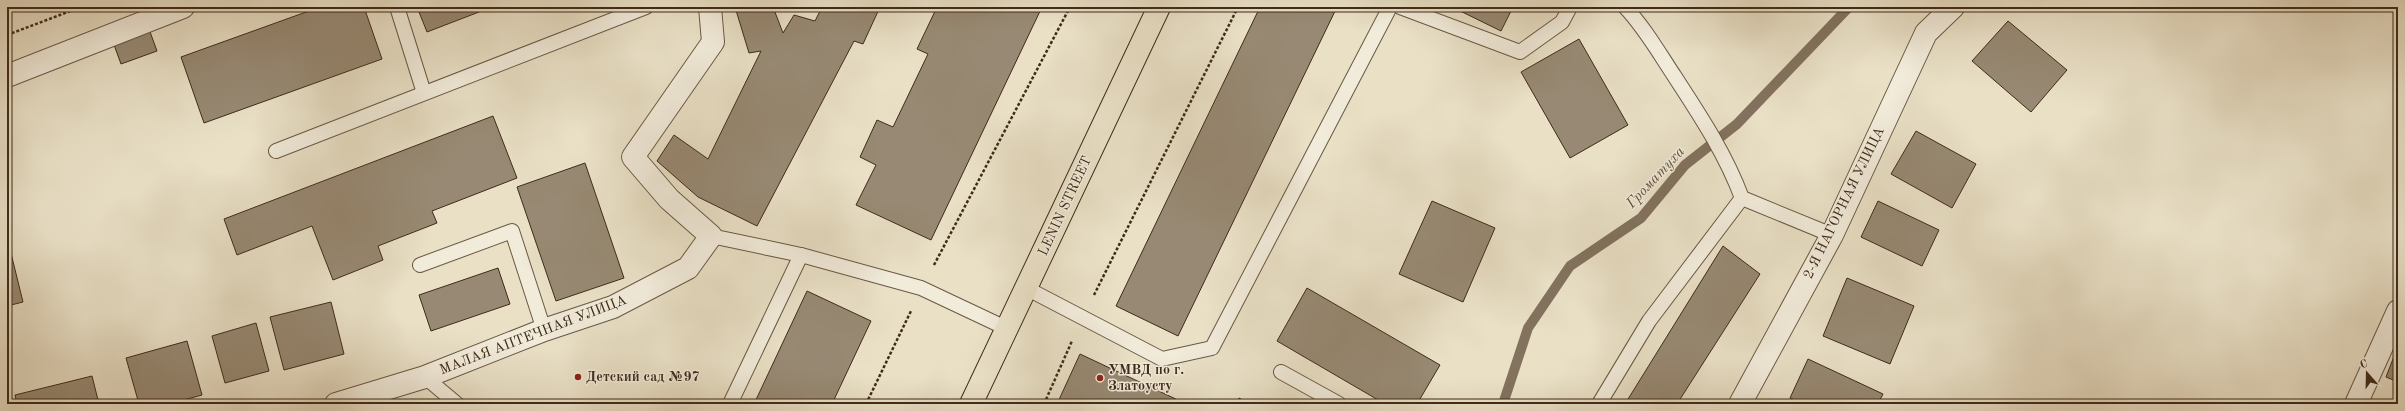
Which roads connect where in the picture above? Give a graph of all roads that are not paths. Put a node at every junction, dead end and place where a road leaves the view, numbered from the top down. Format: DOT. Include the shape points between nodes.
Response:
graph roads {
  1 [pos="397,7"];
  2 [pos="646,7"];
  3 [pos="710,7"];
  4 [pos="1158,7"];
  5 [pos="1390,7"];
  6 [pos="1400,7"];
  7 [pos="1570,7"];
  8 [pos="1625,7"];
  9 [pos="1953,7"];
  10 [pos="179,8"];
  11 [pos="7,76"];
  12 [pos="424,93"];
  13 [pos="276,151"];
  14 [pos="1742,198"];
  15 [pos="1832,235"];
  16 [pos="711,236"];
  17 [pos="801,255"];
  18 [pos="420,265"];
  19 [pos="1026,288"];
  20 [pos="2398,310"];
  21 [pos="1008,328"];
  22 [pos="544,330"];
  23 [pos="1281,372"];
  24 [pos="425,377"];
  25 [pos="336,404"];
  26 [pos="457,404"];
  27 [pos="730,404"];
  28 [pos="972,404"];
  29 [pos="1339,404"];
  30 [pos="1599,404"];
  31 [pos="1740,404"];
  32 [pos="2356,404"];
  1 -- 12 [label="lane"];
  2 -- 12 [label="lane"];
  3 -- 16 [label="street" via="713,42 633,157 669,199"];
  4 -- 19 [label="main road, LENIN STREET"];
  5 -- 19 [label="lane" via="1212,348 1162,359"];
  6 -- 7 [label="lane" via="1520,52 1562,22"];
  8 -- 14 [label="lane" via="1640,22 1695,108 1730,166"];
  9 -- 15 [label="street, 2-Я НАГОРНАЯ УЛИЦА" via="1926,33"];
  10 -- 11 [label="street"];
  12 -- 13 [label="lane"];
  14 -- 15 [label="lane"];
  14 -- 30 [label="lane" via="1649,321"];
  15 -- 31 [label="street, 2-Я НАГОРНАЯ УЛИЦА"];
  16 -- 17 [label="lane"];
  16 -- 22 [label="street, МАЛАЯ АПТЕЧНАЯ УЛИЦА" via="688,268 613,307"];
  17 -- 21 [label="lane" via="922,288"];
  17 -- 27 [label="lane"];
  18 -- 22 [label="lane" via="512,231"];
  19 -- 21 [label="main road, LENIN STREET"];
  20 -- 32 [label="street"];
  21 -- 28 [label="main road, LENIN STREET"];
  22 -- 24 [label="street, МАЛАЯ АПТЕЧНАЯ УЛИЦА"];
  23 -- 29 [label="lane"];
  24 -- 25 [label="street, МАЛАЯ АПТЕЧНАЯ УЛИЦА"];
  24 -- 26 [label="lane"];
}
